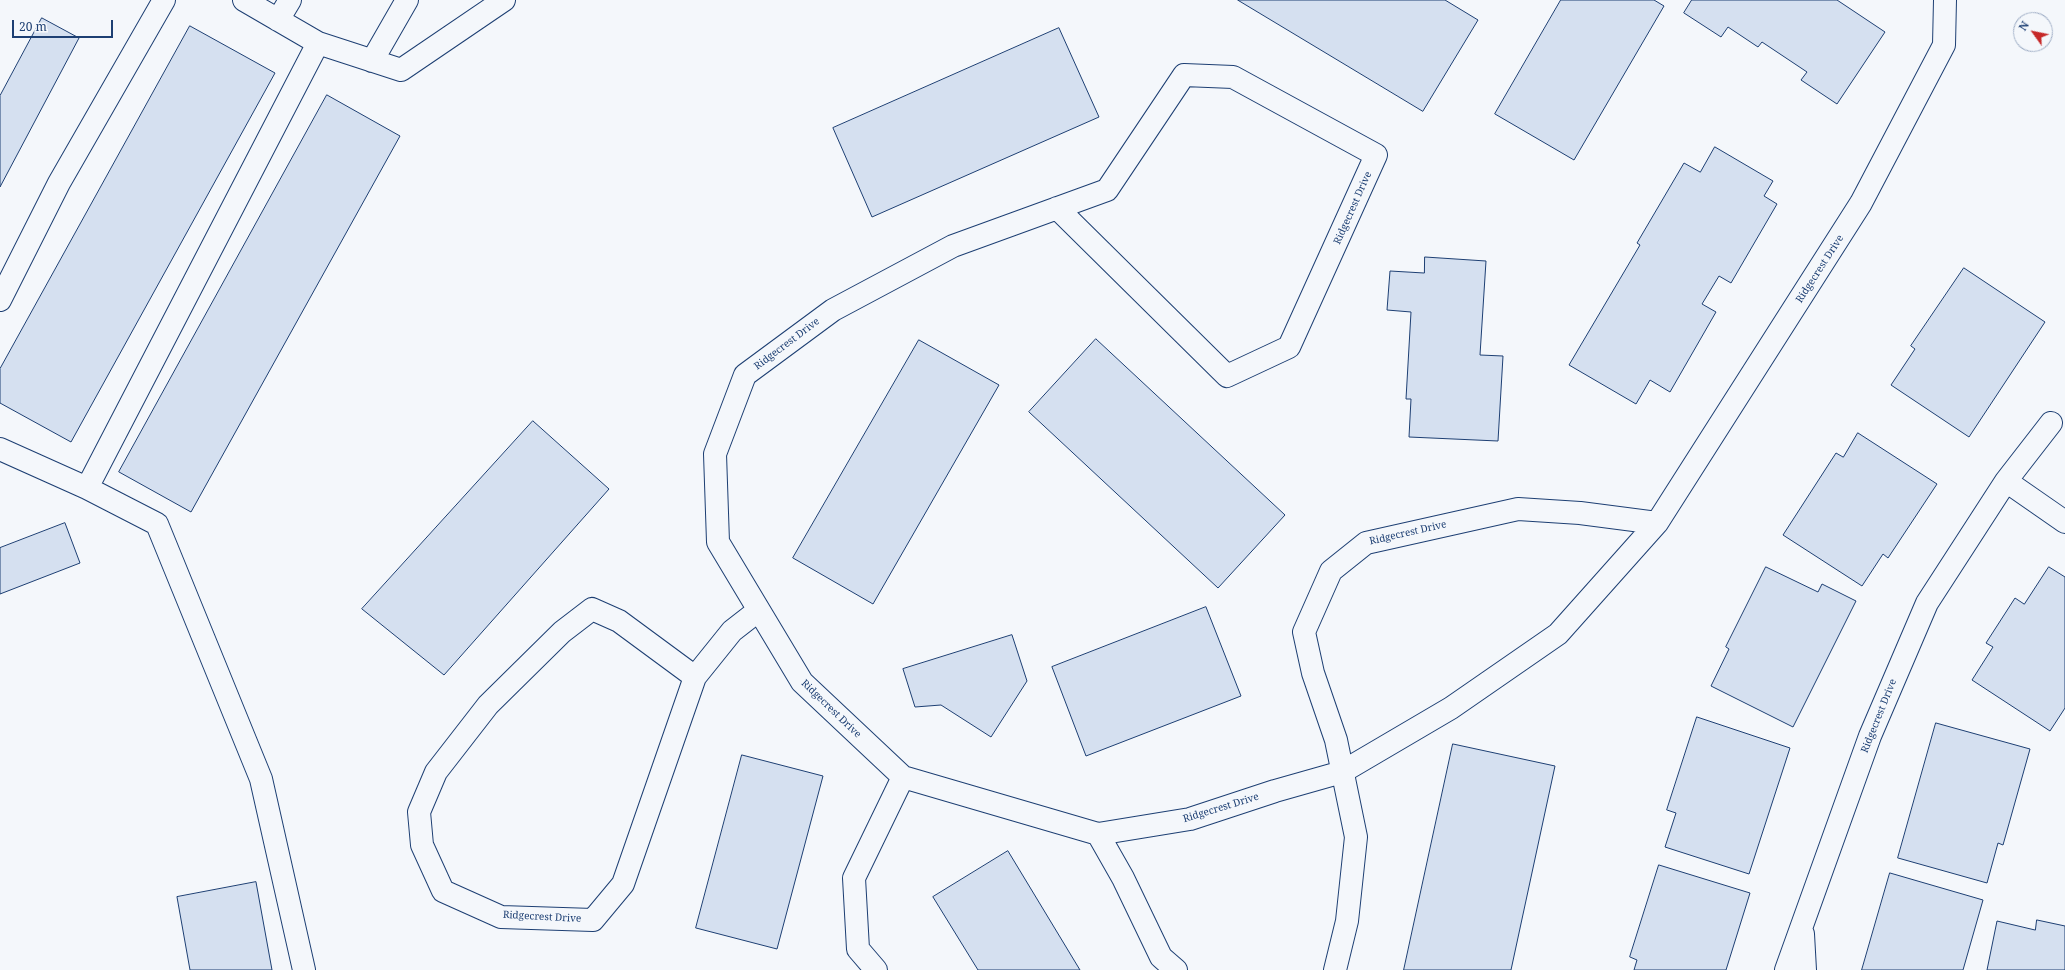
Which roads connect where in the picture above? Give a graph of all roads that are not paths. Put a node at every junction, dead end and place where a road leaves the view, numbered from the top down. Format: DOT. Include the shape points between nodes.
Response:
graph roads {
  1 [pos="164,0"];
  2 [pos="244,0"];
  3 [pos="290,0"];
  4 [pos="407,0"];
  5 [pos="1945,0"];
  6 [pos="499,2"];
  7 [pos="278,20"];
  8 [pos="318,43"];
  9 [pos="372,61"];
  10 [pos="1057,208"];
  11 [pos="0,300"];
  12 [pos="2051,423"];
  13 [pos="0,450"];
  14 [pos="2006,481"];
  15 [pos="87,488"];
  16 [pos="2065,522"];
  17 [pos="1657,523"];
  18 [pos="759,610"];
  19 [pos="695,677"];
  20 [pos="1342,772"];
  21 [pos="903,777"];
  22 [pos="1098,834"];
  23 [pos="1802,926"];
  24 [pos="304,970"];
  25 [pos="876,970"];
  26 [pos="1176,970"];
  27 [pos="1335,970"];
  28 [pos="1786,970"];
  29 [pos="1805,970"];
  1 -- 11 [label="street" via="59,183"];
  2 -- 7 [label="street"];
  3 -- 7 [label="street"];
  4 -- 9 [label="street"];
  5 -- 17 [label="street, Ridgecrest Drive" via="1944,45 1861,203"];
  6 -- 9 [label="street" via="400,70"];
  7 -- 8 [label="street"];
  8 -- 9 [label="street"];
  8 -- 15 [label="street"];
  10 -- 10 [label="street, Ridgecrest Drive" via="1227,376 1290,347 1376,155 1233,77 1184,75 1107,190"];
  10 -- 18 [label="street, Ridgecrest Drive" via="953,246 833,310 745,375 715,454 718,542"];
  12 -- 14 [label="street, Ridgecrest Drive"];
  13 -- 15 [label="street"];
  14 -- 16 [label="street"];
  14 -- 23 [label="street, Ridgecrest Drive" via="1927,603 1870,736"];
  15 -- 24 [label="street" via="158,524 261,779"];
  17 -- 20 [label="street, Ridgecrest Drive" via="1558,634 1451,708"];
  17 -- 20 [label="street, Ridgecrest Drive" via="1580,513 1518,509 1366,543 1331,571 1304,632 1313,673 1336,740"];
  18 -- 19 [label="street, Ridgecrest Drive" via="732,632"];
  18 -- 21 [label="street, Ridgecrest Drive" via="802,682"];
  19 -- 19 [label="street, Ridgecrest Drive" via="623,884 593,920 501,917 443,891 422,845 419,812 436,772 488,705 562,632 592,609 619,621"];
  20 -- 22 [label="street, Ridgecrest Drive" via="1190,819"];
  20 -- 27 [label="street, Ridgecrest Drive" via="1356,837 1346,921"];
  21 -- 22 [label="street, Ridgecrest Drive"];
  21 -- 25 [label="street" via="854,878 858,949"];
  22 -- 26 [label="street" via="1123,878 1161,957"];
  23 -- 28 [label="street"];
  23 -- 29 [label="street, Ridgecrest Drive"];
}
